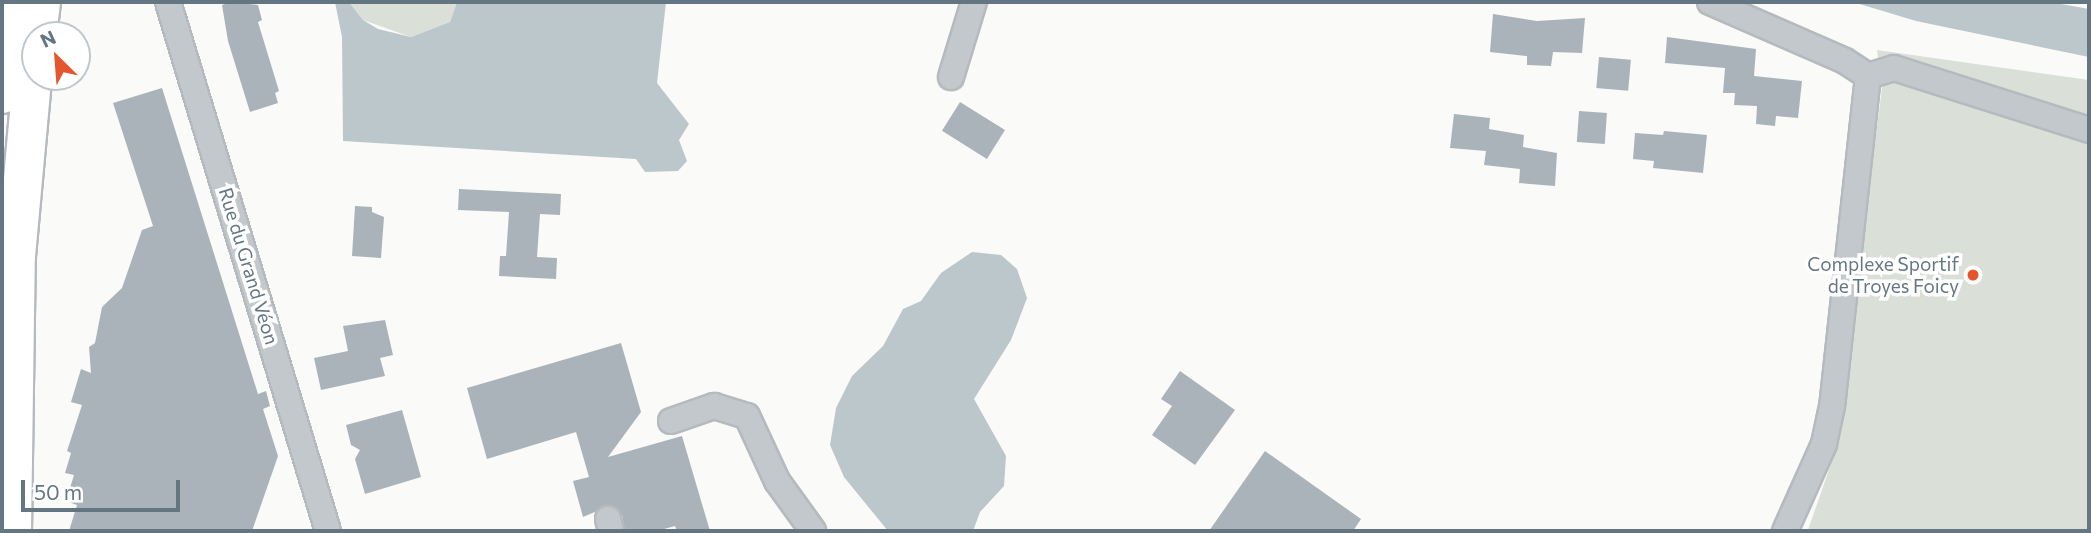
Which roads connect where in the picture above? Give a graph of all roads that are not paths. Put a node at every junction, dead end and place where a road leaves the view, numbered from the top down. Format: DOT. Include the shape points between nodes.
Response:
graph roads {
  1 [pos="9,2"];
  2 [pos="41,2"];
  3 [pos="168,2"];
  4 [pos="974,2"];
  5 [pos="1710,2"];
  6 [pos="39,21"];
  7 [pos="1868,76"];
  8 [pos="951,77"];
  9 [pos="31,91"];
  10 [pos="2,94"];
  11 [pos="2089,130"];
  12 [pos="671,421"];
  13 [pos="322,526"];
  14 [pos="12,531"];
  15 [pos="813,531"];
  16 [pos="1785,531"];
  1 -- 10 [label="main road"];
  2 -- 6 [label="main road"];
  3 -- 13 [label="street, Rue du Grand Véon"];
  4 -- 8 [label="street"];
  5 -- 7 [label="street" via="1845,61"];
  7 -- 11 [label="street" via="1894,68"];
  7 -- 16 [label="street" via="1832,406 1824,444"];
  9 -- 14 [label="main road" via="16,256"];
  12 -- 15 [label="street" via="714,406 747,415 777,481"];
}
